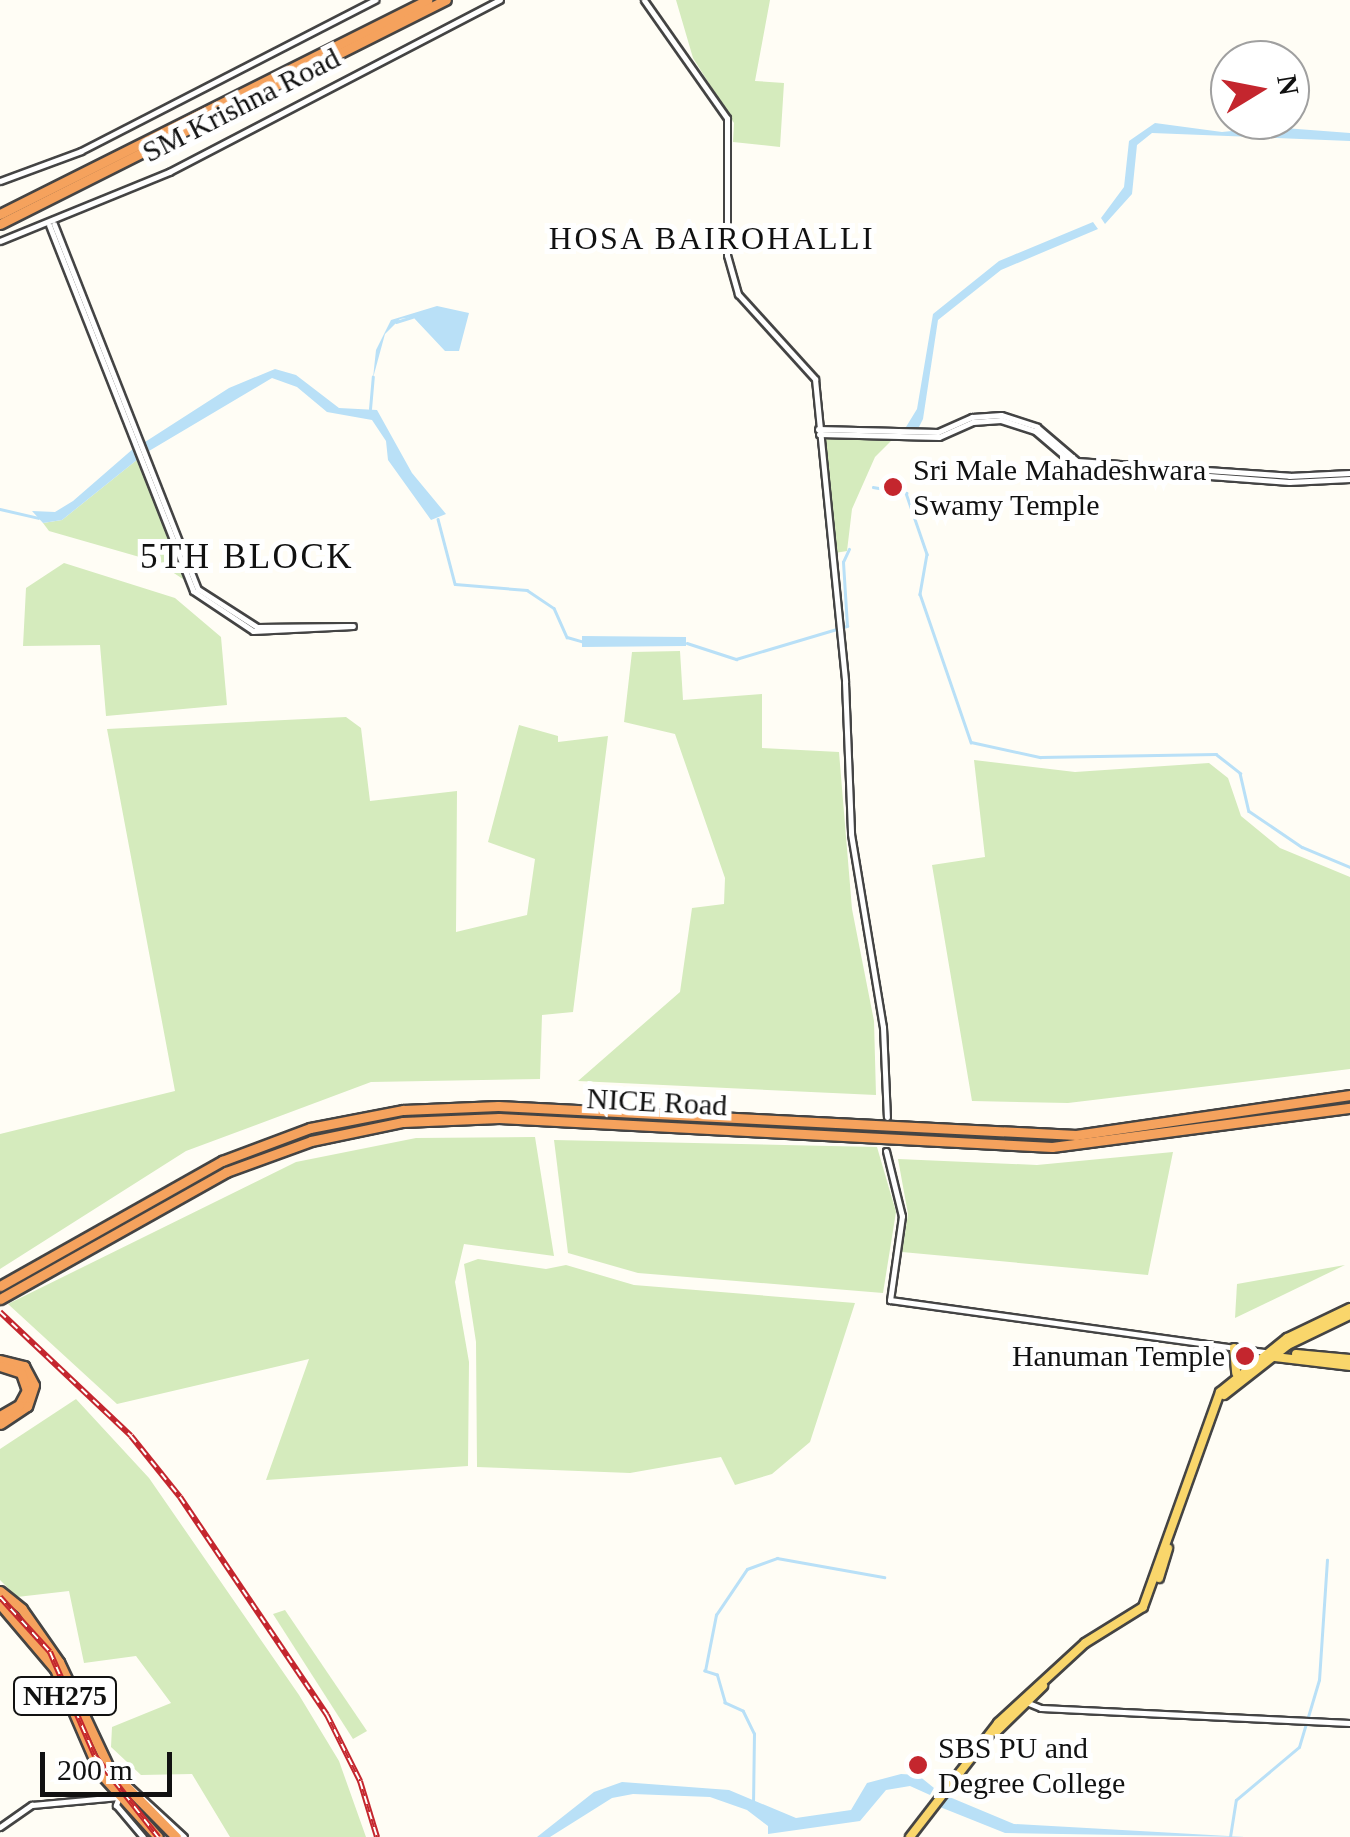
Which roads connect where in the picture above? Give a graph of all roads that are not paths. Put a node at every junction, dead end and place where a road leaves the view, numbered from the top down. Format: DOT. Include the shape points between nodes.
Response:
graph roads {
  1 [pos="375,0"];
  2 [pos="428,0"];
  3 [pos="446,0"];
  4 [pos="500,0"];
  5 [pos="644,0"];
  6 [pos="140,153"];
  7 [pos="0,180"];
  8 [pos="55,193"];
  9 [pos="0,214"];
  10 [pos="0,224"];
  11 [pos="51,225"];
  12 [pos="0,240"];
  13 [pos="818,432"];
  14 [pos="1350,476"];
  15 [pos="1350,1095"];
  16 [pos="1350,1108"];
  17 [pos="887,1117"];
  18 [pos="886,1151"];
  19 [pos="2,1284"];
  20 [pos="5,1296"];
  21 [pos="1350,1312"];
  22 [pos="1234,1348"];
  23 [pos="1270,1354"];
  24 [pos="0,1363"];
  25 [pos="1350,1363"];
  26 [pos="1238,1376"];
  27 [pos="0,1416"];
  28 [pos="0,1424"];
  29 [pos="0,1590"];
  30 [pos="0,1604"];
  31 [pos="17,1612"];
  32 [pos="1026,1702"];
  33 [pos="1350,1723"];
  34 [pos="122,1784"];
  35 [pos="942,1791"];
  36 [pos="120,1797"];
  37 [pos="0,1827"];
  38 [pos="143,1837"];
  39 [pos="158,1837"];
  40 [pos="176,1837"];
  41 [pos="184,1837"];
  42 [pos="912,1837"];
  1 -- 7 [label="street, SM Krishna Road" via="58,162"];
  2 -- 6 [label="highway, SM Krishna Road"];
  3 -- 6 [label="highway, SM Krishna Road"];
  4 -- 11 [label="street, SM Krishna Road" via="168,172"];
  5 -- 13 [label="street" via="728,118 729,270 738,294 815,379"];
  6 -- 8 [label="highway, SM Krishna Road"];
  8 -- 9 [label="highway, SM Krishna Road"];
  8 -- 10 [label="highway, SM Krishna Road"];
  11 -- 11 [label="street" via="198,589 257,626 353,626 253,631 193,591"];
  11 -- 12 [label="street, SM Krishna Road"];
  13 -- 14 [label="street" via="920,434 1000,420 1034,432 1076,466 1289,482"];
  13 -- 17 [label="street" via="845,682 851,834 883,1026"];
  15 -- 19 [label="highway, NICE Road" via="1076,1136 498,1106 403,1110 336,1121 236,1154"];
  16 -- 20 [label="highway, NICE Road" via="1052,1147 499,1118 403,1122 254,1160"];
  18 -- 22 [label="street" via="902,1216 890,1300"];
  21 -- 23 [label="main road"];
  22 -- 23 [label="street"];
  22 -- 26 [label="main road"];
  23 -- 25 [label="main road"];
  23 -- 26 [label="main road"];
  24 -- 27 [label="highway" via="16,1369 27,1390 19,1405"];
  24 -- 28 [label="highway" via="24,1366 34,1385 27,1406"];
  26 -- 32 [label="main road" via="1206,1427 1148,1609 1090,1645"];
  26 -- 35 [label="main road" via="1203,1425 1143,1608 1057,1668"];
  29 -- 31 [label="highway, NH275"];
  30 -- 31 [label="highway, NH275"];
  31 -- 34 [label="highway, NH275" via="59,1662 91,1735"];
  31 -- 36 [label="highway, NH275" via="55,1669 90,1759"];
  32 -- 33 [label="street" via="1041,1708"];
  32 -- 35 [label="main road"];
  34 -- 40 [label="highway, NH275"];
  34 -- 41 [label="street" via="138,1788"];
  35 -- 42 [label="main road"];
  36 -- 37 [label="street" via="32,1805"];
  36 -- 38 [label="street" via="116,1805"];
  36 -- 39 [label="highway, NH275"];
}
